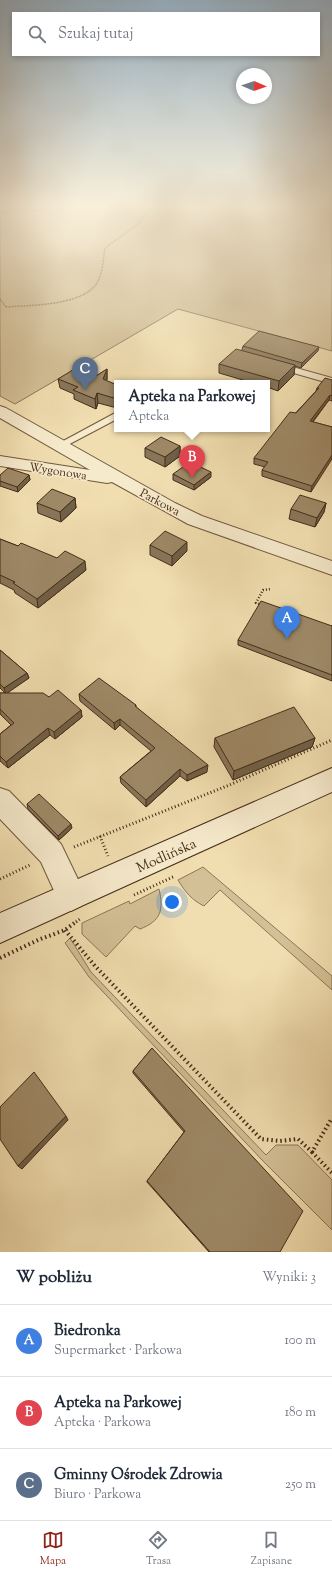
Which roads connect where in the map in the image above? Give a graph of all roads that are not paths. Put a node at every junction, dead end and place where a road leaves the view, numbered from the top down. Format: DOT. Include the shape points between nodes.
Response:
graph roads {
  1 [pos="267,363"];
  2 [pos="332,381"];
  3 [pos="0,411"];
  4 [pos="114,417"];
  5 [pos="59,446"];
  6 [pos="0,461"];
  7 [pos="116,478"];
  8 [pos="332,568"];
  9 [pos="332,780"];
  10 [pos="0,800"];
  11 [pos="72,896"];
  12 [pos="0,928"];
  1 -- 2 [label="lane"];
  3 -- 5 [label="street, Parkowa"];
  4 -- 5 [label="lane"];
  5 -- 7 [label="street, Parkowa"];
  6 -- 7 [label="street, Wygonowa" via="81,475"];
  7 -- 8 [label="street, Parkowa" via="168,508 195,520"];
  9 -- 11 [label="street, Modlińska"];
  10 -- 11 [label="street" via="53,855"];
  11 -- 12 [label="street, Modlińska"];
}
